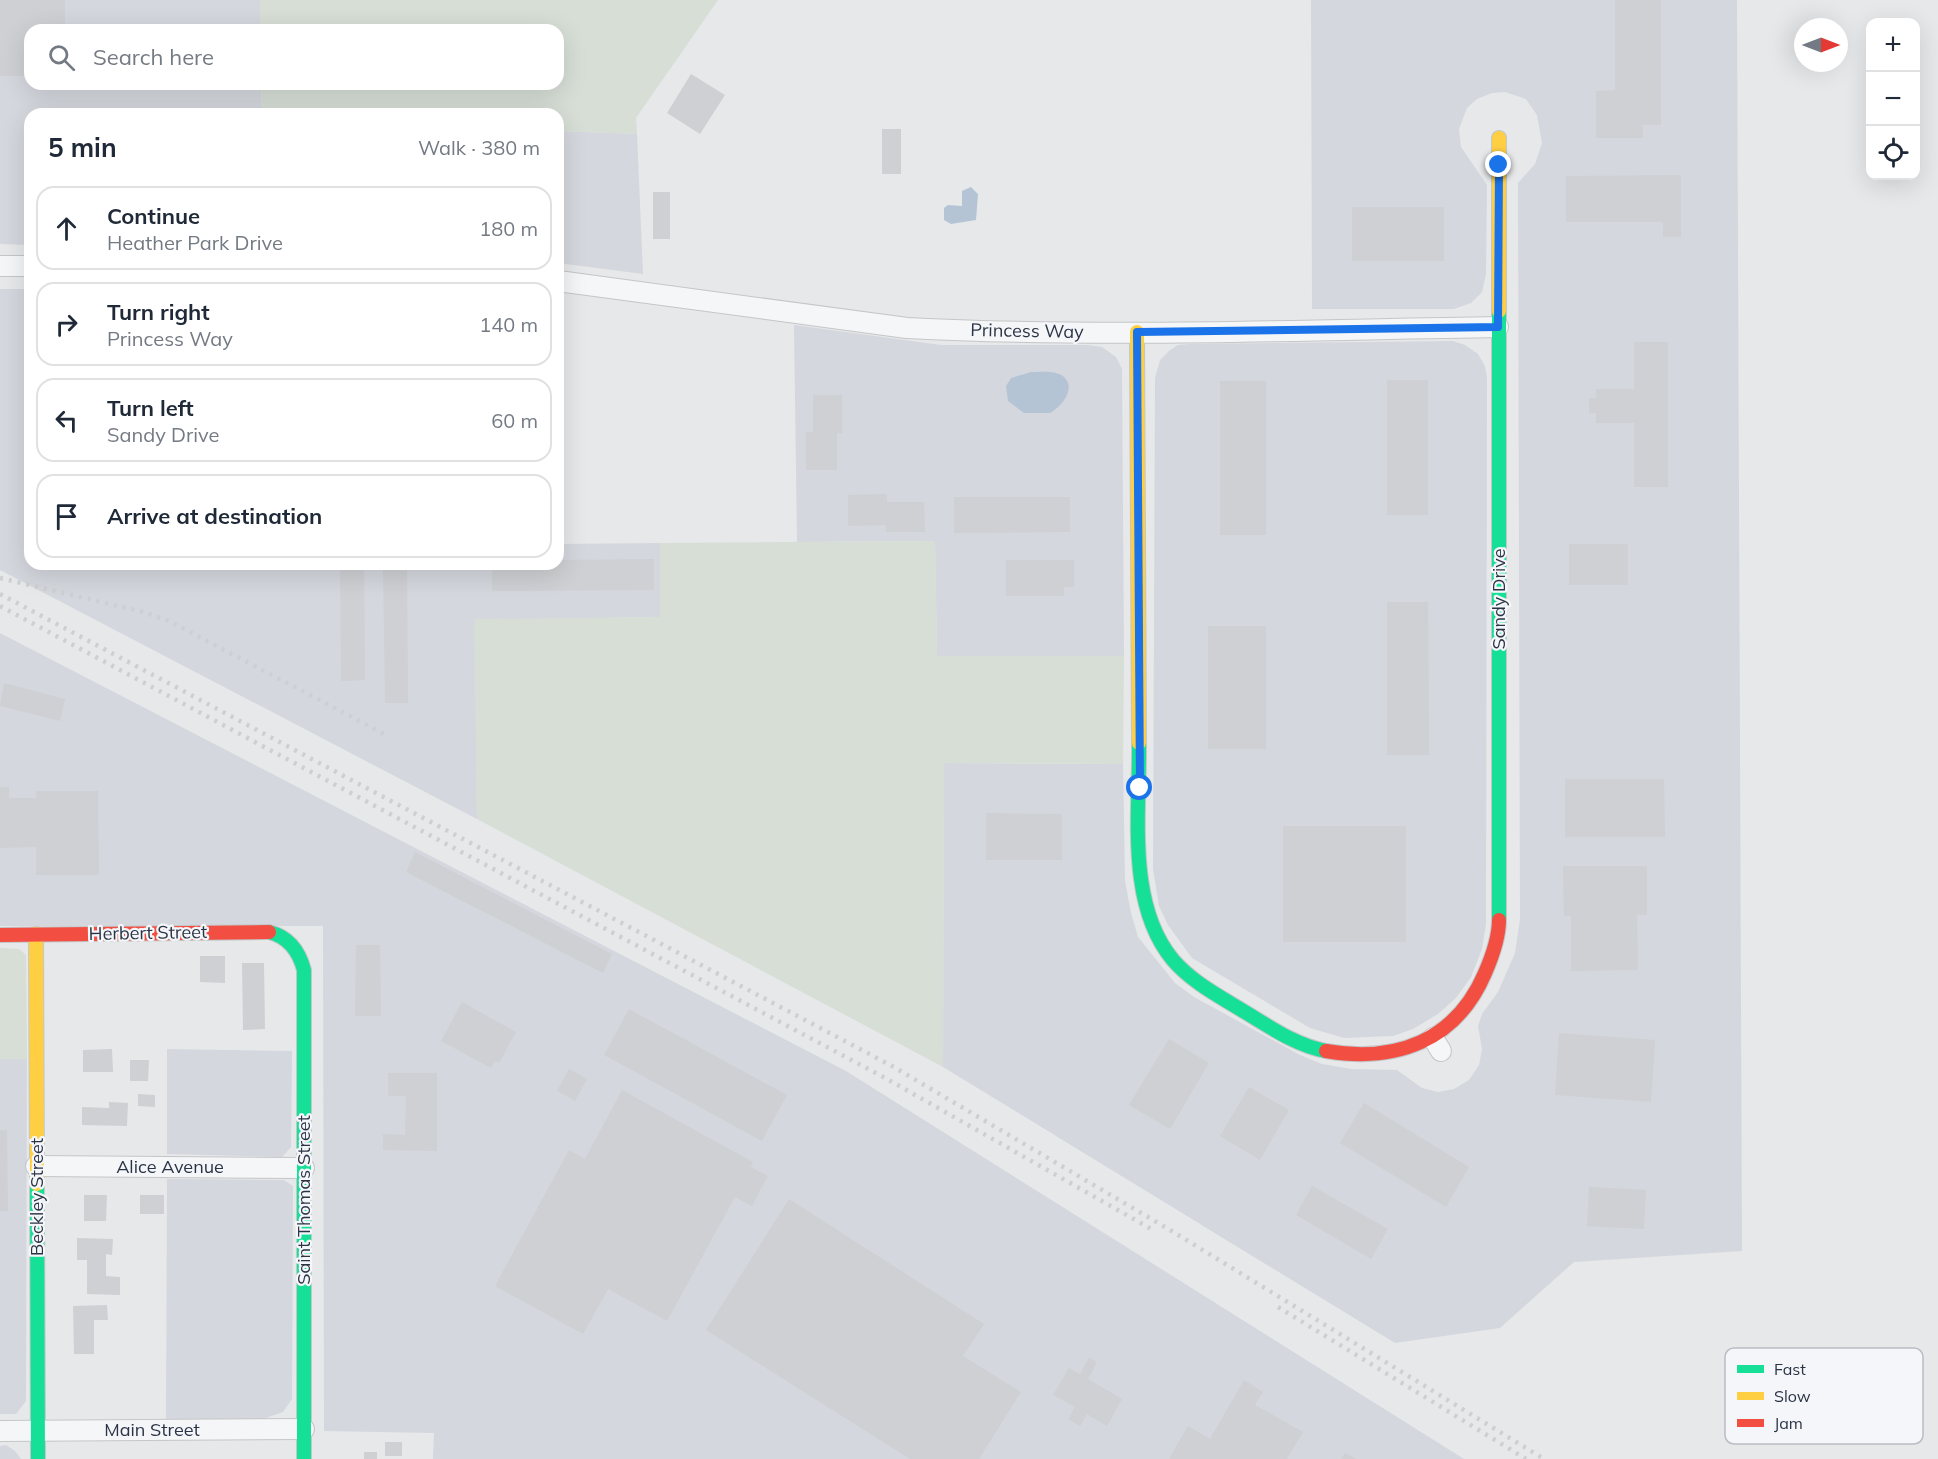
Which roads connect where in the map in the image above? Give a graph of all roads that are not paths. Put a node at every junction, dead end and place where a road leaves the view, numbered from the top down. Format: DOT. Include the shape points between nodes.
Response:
graph roads {
  1 [pos="1499,138"];
  2 [pos="0,266"];
  3 [pos="24,266"];
  4 [pos="564,282"];
  5 [pos="1498,327"];
  6 [pos="1137,332"];
  7 [pos="36,934"];
  8 [pos="0,935"];
  9 [pos="294,943"];
  10 [pos="36,1166"];
  11 [pos="304,1168"];
  12 [pos="38,1429"];
  13 [pos="304,1429"];
  14 [pos="0,1431"];
  15 [pos="38,1459"];
  16 [pos="304,1459"];
  1 -- 5 [label="street, Sandy Drive"];
  2 -- 3 [label="street"];
  4 -- 6 [label="street, Princess Way" via="907,328"];
  5 -- 6 [label="street, Princess Way"];
  5 -- 6 [label="street, Sandy Drive" via="1496,949 1482,983 1437,1044 1385,1055 1342,1055 1313,1048 1197,983 1175,964 1153,930 1144,907 1140,881"];
  7 -- 8 [label="street, Herbert Street"];
  7 -- 9 [label="street, Herbert Street" via="271,932"];
  7 -- 10 [label="street, Beckley Street"];
  9 -- 11 [label="street, Saint Thomas Street" via="304,970"];
  10 -- 11 [label="street, Alice Avenue"];
  10 -- 12 [label="street, Beckley Street"];
  11 -- 13 [label="street, Saint Thomas Street"];
  12 -- 13 [label="street, Main Street"];
  12 -- 14 [label="street, Main Street"];
  12 -- 15 [label="street, Beckley Street"];
  13 -- 16 [label="street, Saint Thomas Street"];
}
